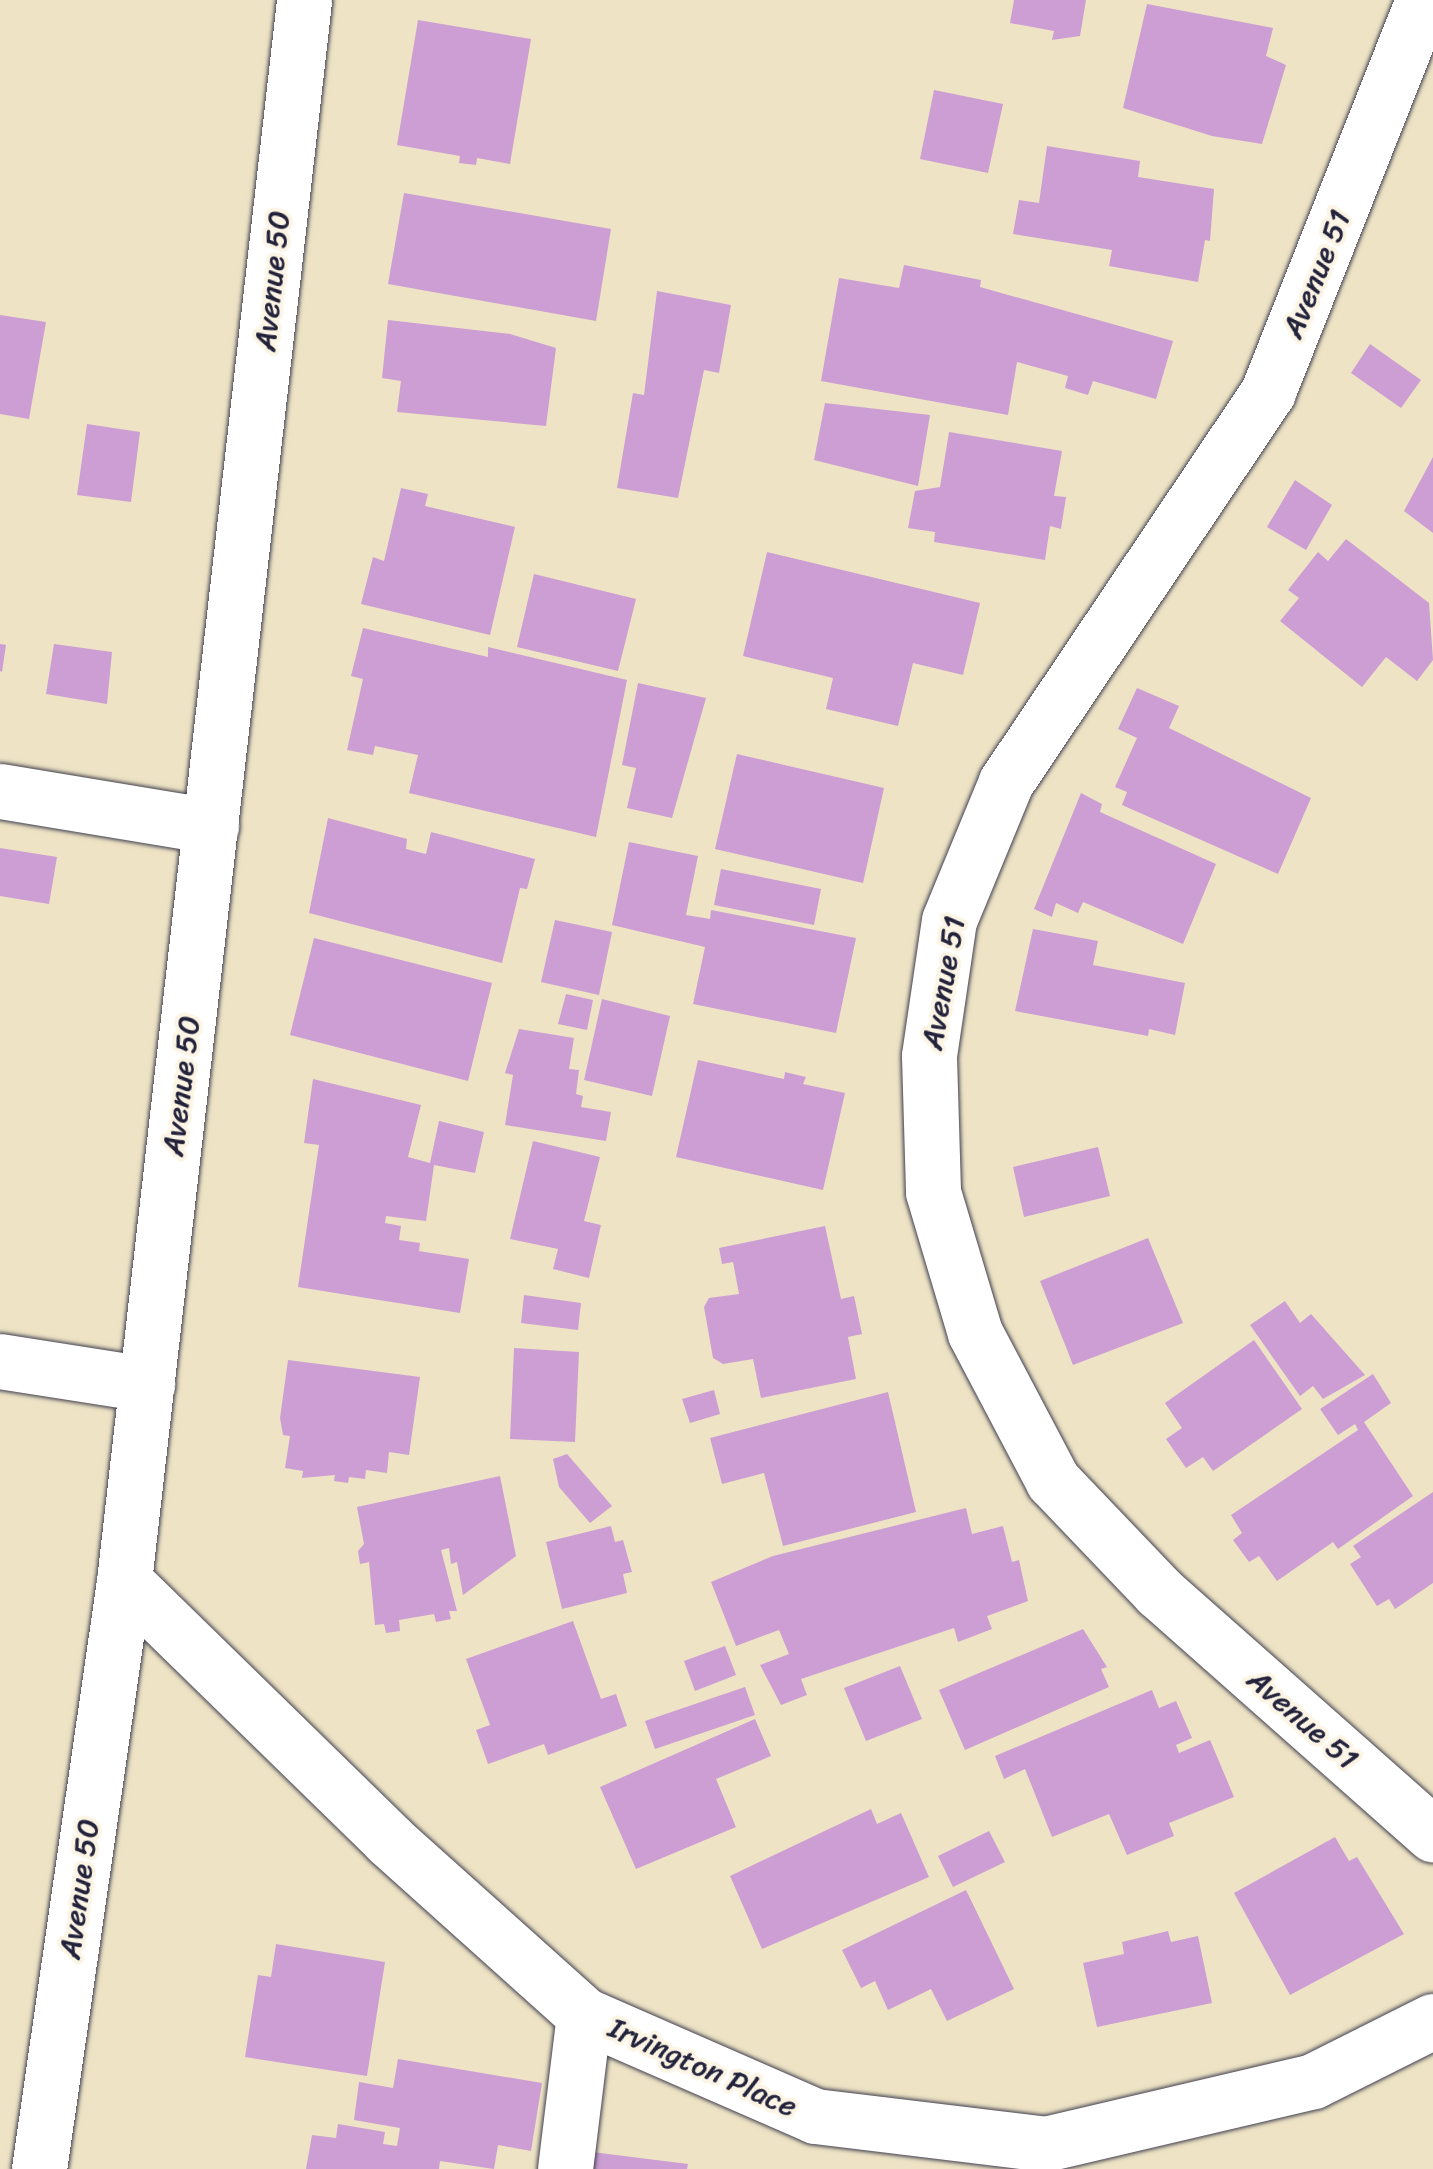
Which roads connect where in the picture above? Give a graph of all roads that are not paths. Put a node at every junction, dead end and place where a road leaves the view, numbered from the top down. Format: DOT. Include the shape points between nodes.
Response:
graph roads {
  1 [pos="304,0"];
  2 [pos="1422,0"];
  3 [pos="0,792"];
  4 [pos="211,826"];
  5 [pos="0,1360"];
  6 [pos="146,1384"];
  7 [pos="124,1581"];
  8 [pos="1433,1834"];
  9 [pos="584,2015"];
  10 [pos="1433,2021"];
  11 [pos="1044,2156"];
  12 [pos="39,2169"];
  13 [pos="565,2169"];
  1 -- 4 [label="street, Avenue 50"];
  2 -- 8 [label="street, Avenue 51" via="1268,392 1006,782 949,920 929,1056 934,1192 954,1263 975,1333 1053,1481 1159,1592"];
  3 -- 4 [label="street"];
  4 -- 6 [label="street, Avenue 50"];
  5 -- 6 [label="street"];
  6 -- 7 [label="street, Avenue 50"];
  7 -- 9 [label="street, Irvington Place" via="389,1840"];
  7 -- 12 [label="street, Avenue 50"];
  9 -- 11 [label="street, Irvington Place" via="814,2116"];
  9 -- 13 [label="street"];
  10 -- 11 [label="street, Irvington Place" via="1312,2081"];
}
